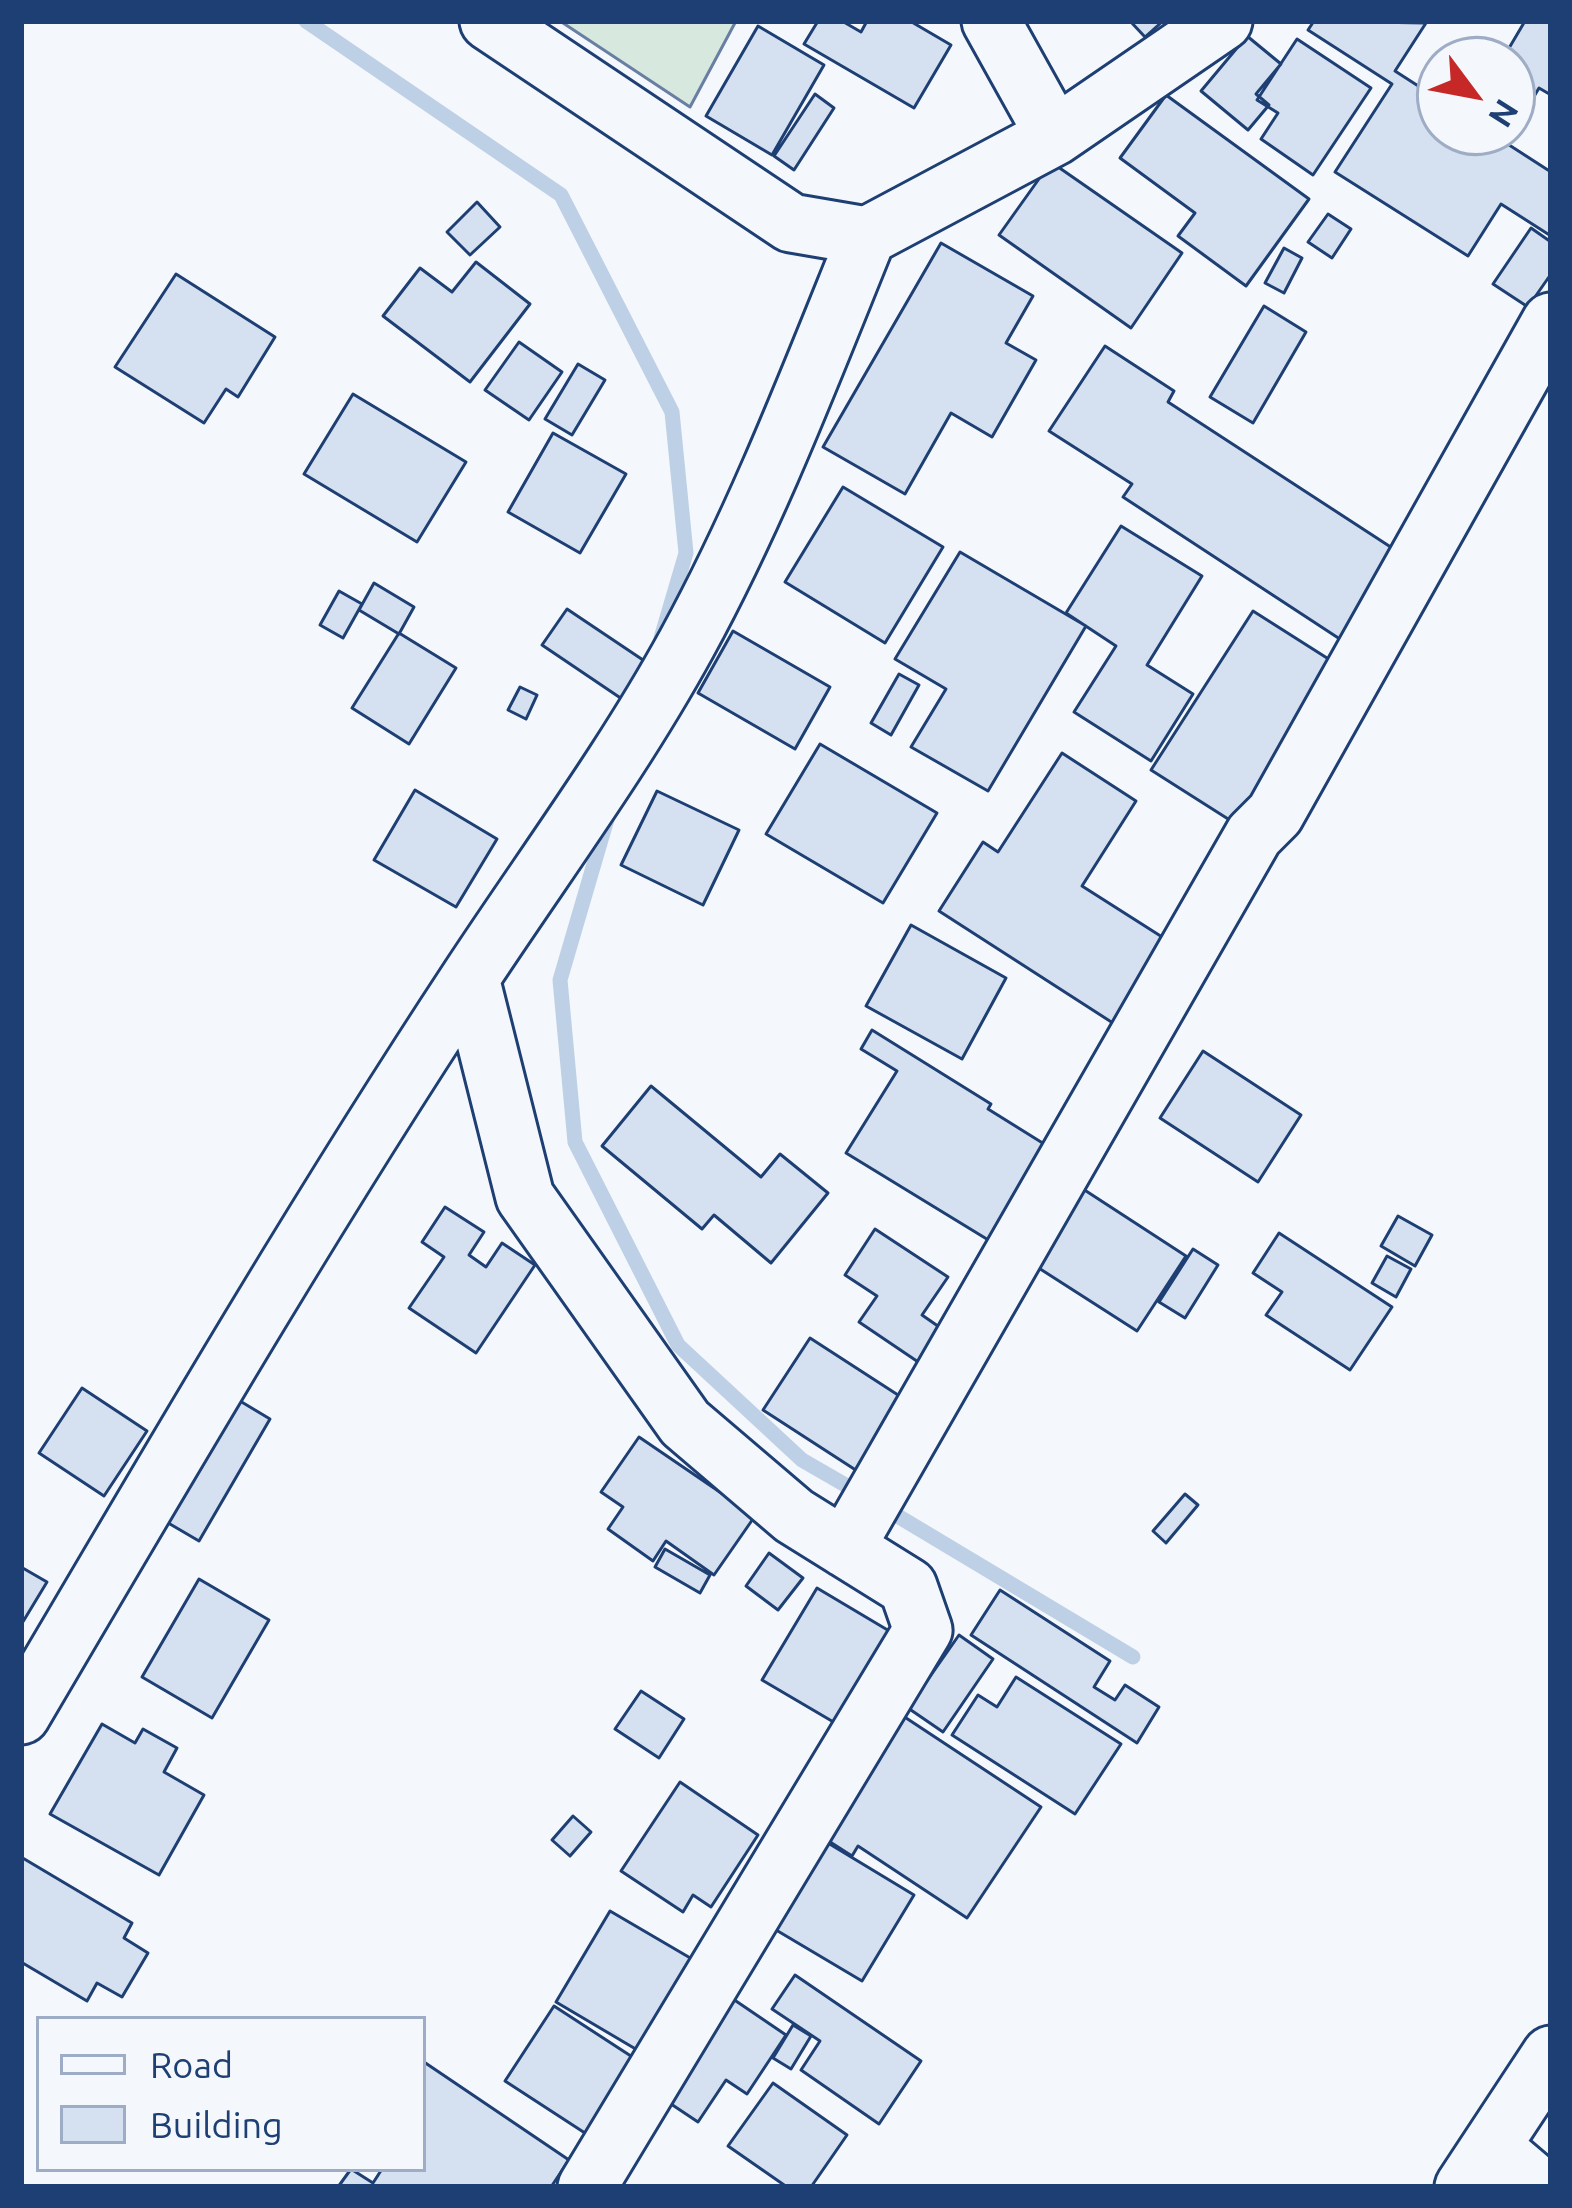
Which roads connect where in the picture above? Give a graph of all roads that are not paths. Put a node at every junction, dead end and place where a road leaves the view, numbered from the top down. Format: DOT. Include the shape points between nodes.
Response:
graph roads {
  1 [pos="489,21"];
  2 [pos="991,21"];
  3 [pos="1223,21"];
  4 [pos="1054,136"];
  5 [pos="866,236"];
  6 [pos="1551,322"];
  7 [pos="470,978"];
  8 [pos="845,1548"];
  9 [pos="21,1715"];
  10 [pos="1551,2056"];
  11 [pos="1478,2167"];
  12 [pos="587,2187"];
  13 [pos="1539,2187"];
  1 -- 5 [label="street" via="791,223"];
  2 -- 4 [label="street"];
  3 -- 4 [label="street"];
  4 -- 5 [label="street"];
  5 -- 7 [label="street" via="775,464 687,643 585,813"];
  6 -- 8 [label="street" via="1275,814 1254,835"];
  7 -- 8 [label="street" via="525,1197 685,1423 794,1516"];
  7 -- 9 [label="street"];
  8 -- 12 [label="street" via="908,1587 923,1630"];
  10 -- 11 [label="street"];
  11 -- 13 [label="street"];
}
